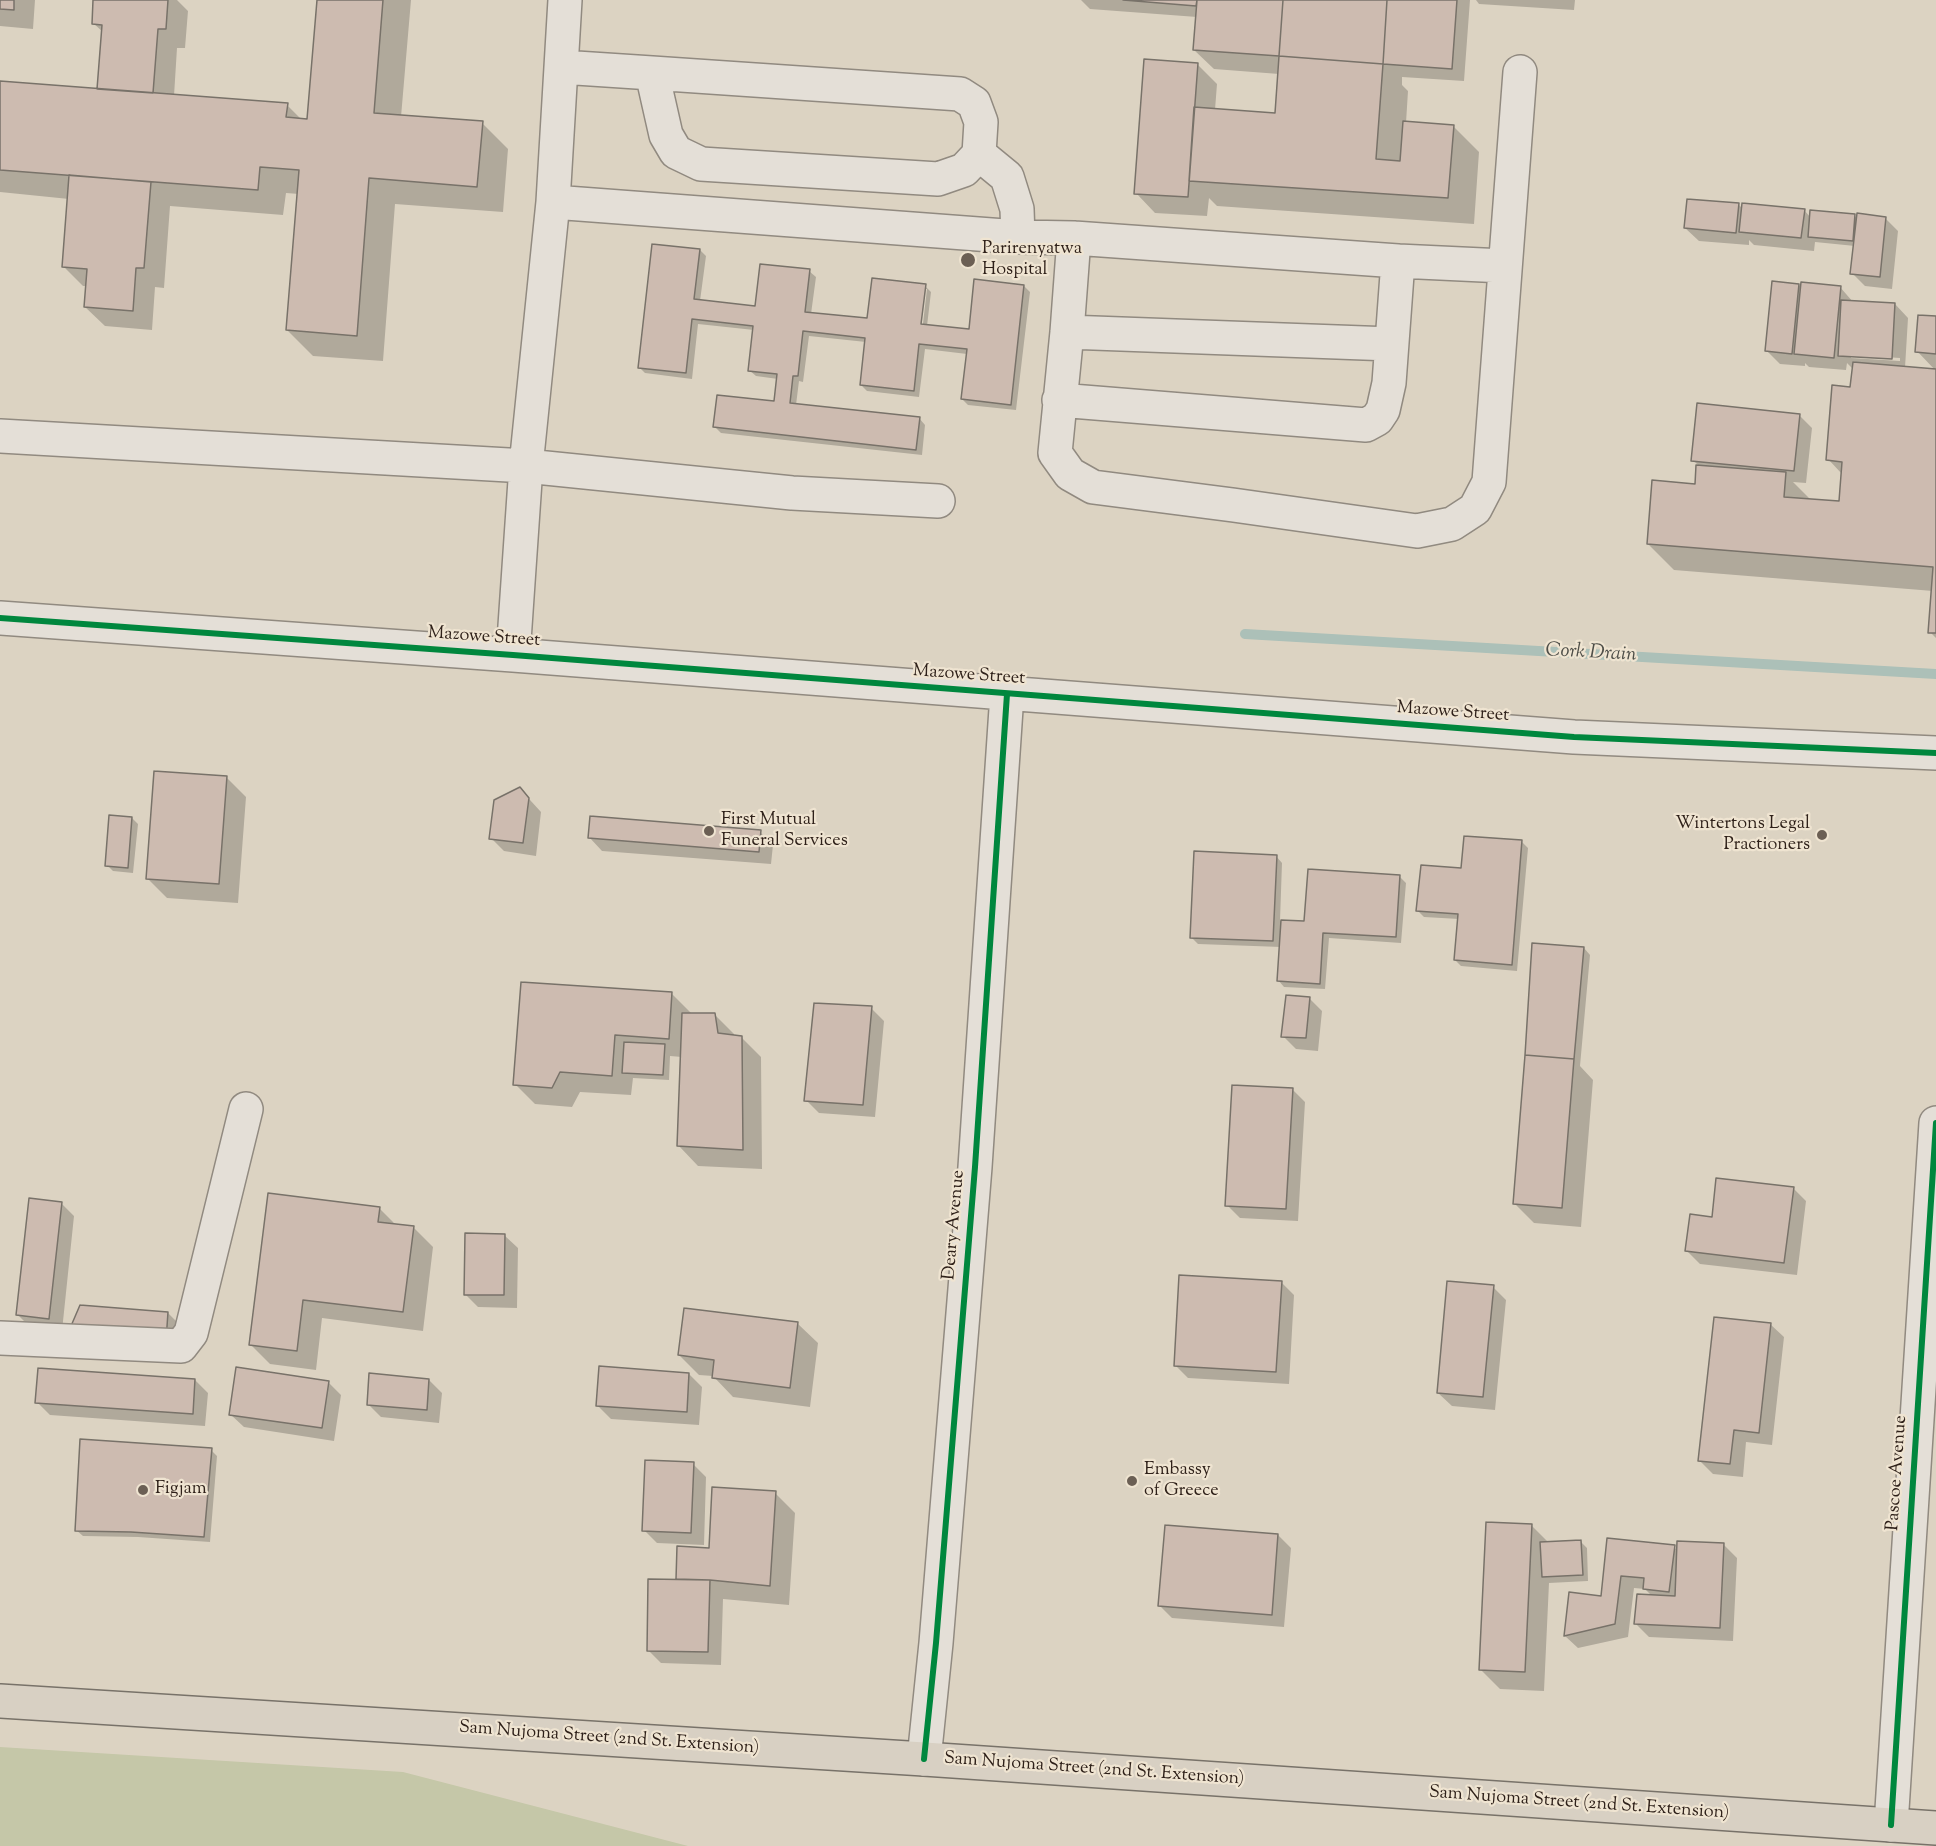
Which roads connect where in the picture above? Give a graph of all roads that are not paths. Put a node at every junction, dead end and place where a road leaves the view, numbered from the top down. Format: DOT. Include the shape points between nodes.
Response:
graph roads {
  1 [pos="565,0"];
  2 [pos="561,67"];
  3 [pos="1520,72"];
  4 [pos="652,73"];
  5 [pos="979,154"];
  6 [pos="553,202"];
  7 [pos="1018,237"];
  8 [pos="1074,238"];
  9 [pos="1398,261"];
  10 [pos="1504,266"];
  11 [pos="1067,332"];
  12 [pos="1391,344"];
  13 [pos="1059,400"];
  14 [pos="0,436"];
  15 [pos="526,466"];
  16 [pos="938,501"];
  17 [pos="0,618"];
  18 [pos="513,655"];
  19 [pos="1007,694"];
  20 [pos="1936,753"];
  21 [pos="246,1109"];
  22 [pos="1936,1123"];
  23 [pos="0,1338"];
  24 [pos="0,1701"];
  25 [pos="924,1759"];
  26 [pos="1891,1825"];
  27 [pos="1936,1828"];
  1 -- 2 [label="street"];
  2 -- 4 [label="street"];
  2 -- 6 [label="street"];
  3 -- 10 [label="street"];
  4 -- 5 [label="street" via="960,94 974,103 981,122"];
  4 -- 5 [label="street" via="666,135 676,152 701,164 938,179 964,170"];
  5 -- 7 [label="street" via="1007,177 1017,209"];
  6 -- 7 [label="street"];
  6 -- 15 [label="street"];
  7 -- 8 [label="street"];
  8 -- 9 [label="street"];
  8 -- 11 [label="street"];
  9 -- 10 [label="street"];
  9 -- 12 [label="street"];
  10 -- 13 [label="street" via="1489,482 1475,509 1452,524 1417,531 1093,487 1070,474 1055,453"];
  11 -- 12 [label="street"];
  11 -- 13 [label="street"];
  12 -- 13 [label="street" via="1383,410 1366,425"];
  14 -- 15 [label="street"];
  15 -- 16 [label="street" via="792,493"];
  15 -- 18 [label="street"];
  17 -- 18 [label="street, Mazowe Street"];
  18 -- 19 [label="street, Mazowe Street"];
  19 -- 20 [label="street, Mazowe Street" via="1574,737"];
  19 -- 25 [label="street, Deary Avenue" via="975,1167"];
  21 -- 23 [label="street" via="191,1333 181,1346"];
  22 -- 26 [label="street, Pascoe Avenue"];
  24 -- 25 [label="highway, Sam Nujoma Street (2nd St. Extension)"];
  25 -- 26 [label="highway, Sam Nujoma Street (2nd St. Extension)"];
  26 -- 27 [label="highway, Sam Nujoma Street (2nd St. Extension)"];
}
